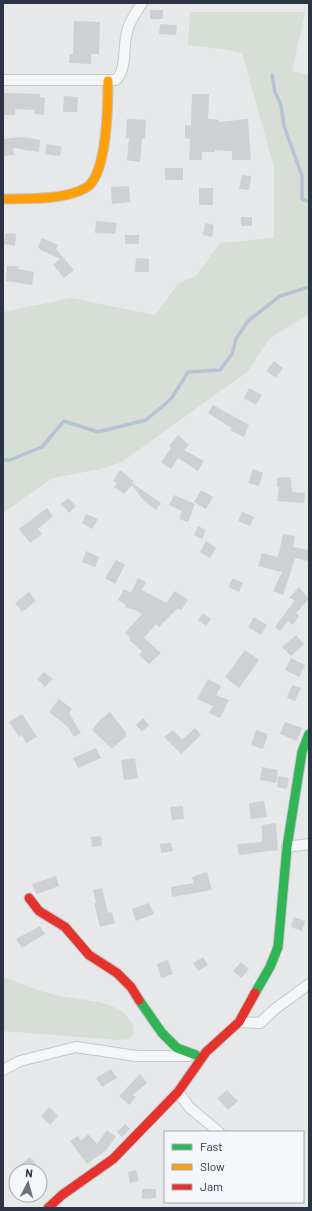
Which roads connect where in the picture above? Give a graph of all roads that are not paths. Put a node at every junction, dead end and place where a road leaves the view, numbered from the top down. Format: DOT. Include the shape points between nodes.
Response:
graph roads {
  1 [pos="142,3"];
  2 [pos="3,80"];
  3 [pos="108,82"];
  4 [pos="3,199"];
  5 [pos="309,734"];
  6 [pos="309,844"];
  7 [pos="287,847"];
  8 [pos="29,898"];
  9 [pos="309,984"];
  10 [pos="239,1022"];
  11 [pos="201,1054"];
  12 [pos="3,1070"];
  13 [pos="178,1092"];
  14 [pos="218,1131"];
  15 [pos="48,1208"];
  1 -- 3 [label="street" via="128,27 120,76"];
  2 -- 3 [label="street"];
  3 -- 4 [label="street" via="104,147 101,166 94,181 83,190 40,199"];
  5 -- 7 [label="street" via="302,752"];
  6 -- 7 [label="street"];
  7 -- 10 [label="street" via="278,947 270,967"];
  8 -- 11 [label="street" via="39,911 65,927 89,955 117,973 131,988 162,1033 177,1048"];
  9 -- 10 [label="street" via="275,1008 260,1023"];
  10 -- 11 [label="street"];
  11 -- 12 [label="street" via="136,1056 76,1048 20,1062"];
  11 -- 13 [label="street"];
  13 -- 14 [label="street" via="190,1108"];
  13 -- 15 [label="street" via="113,1159"];
}
